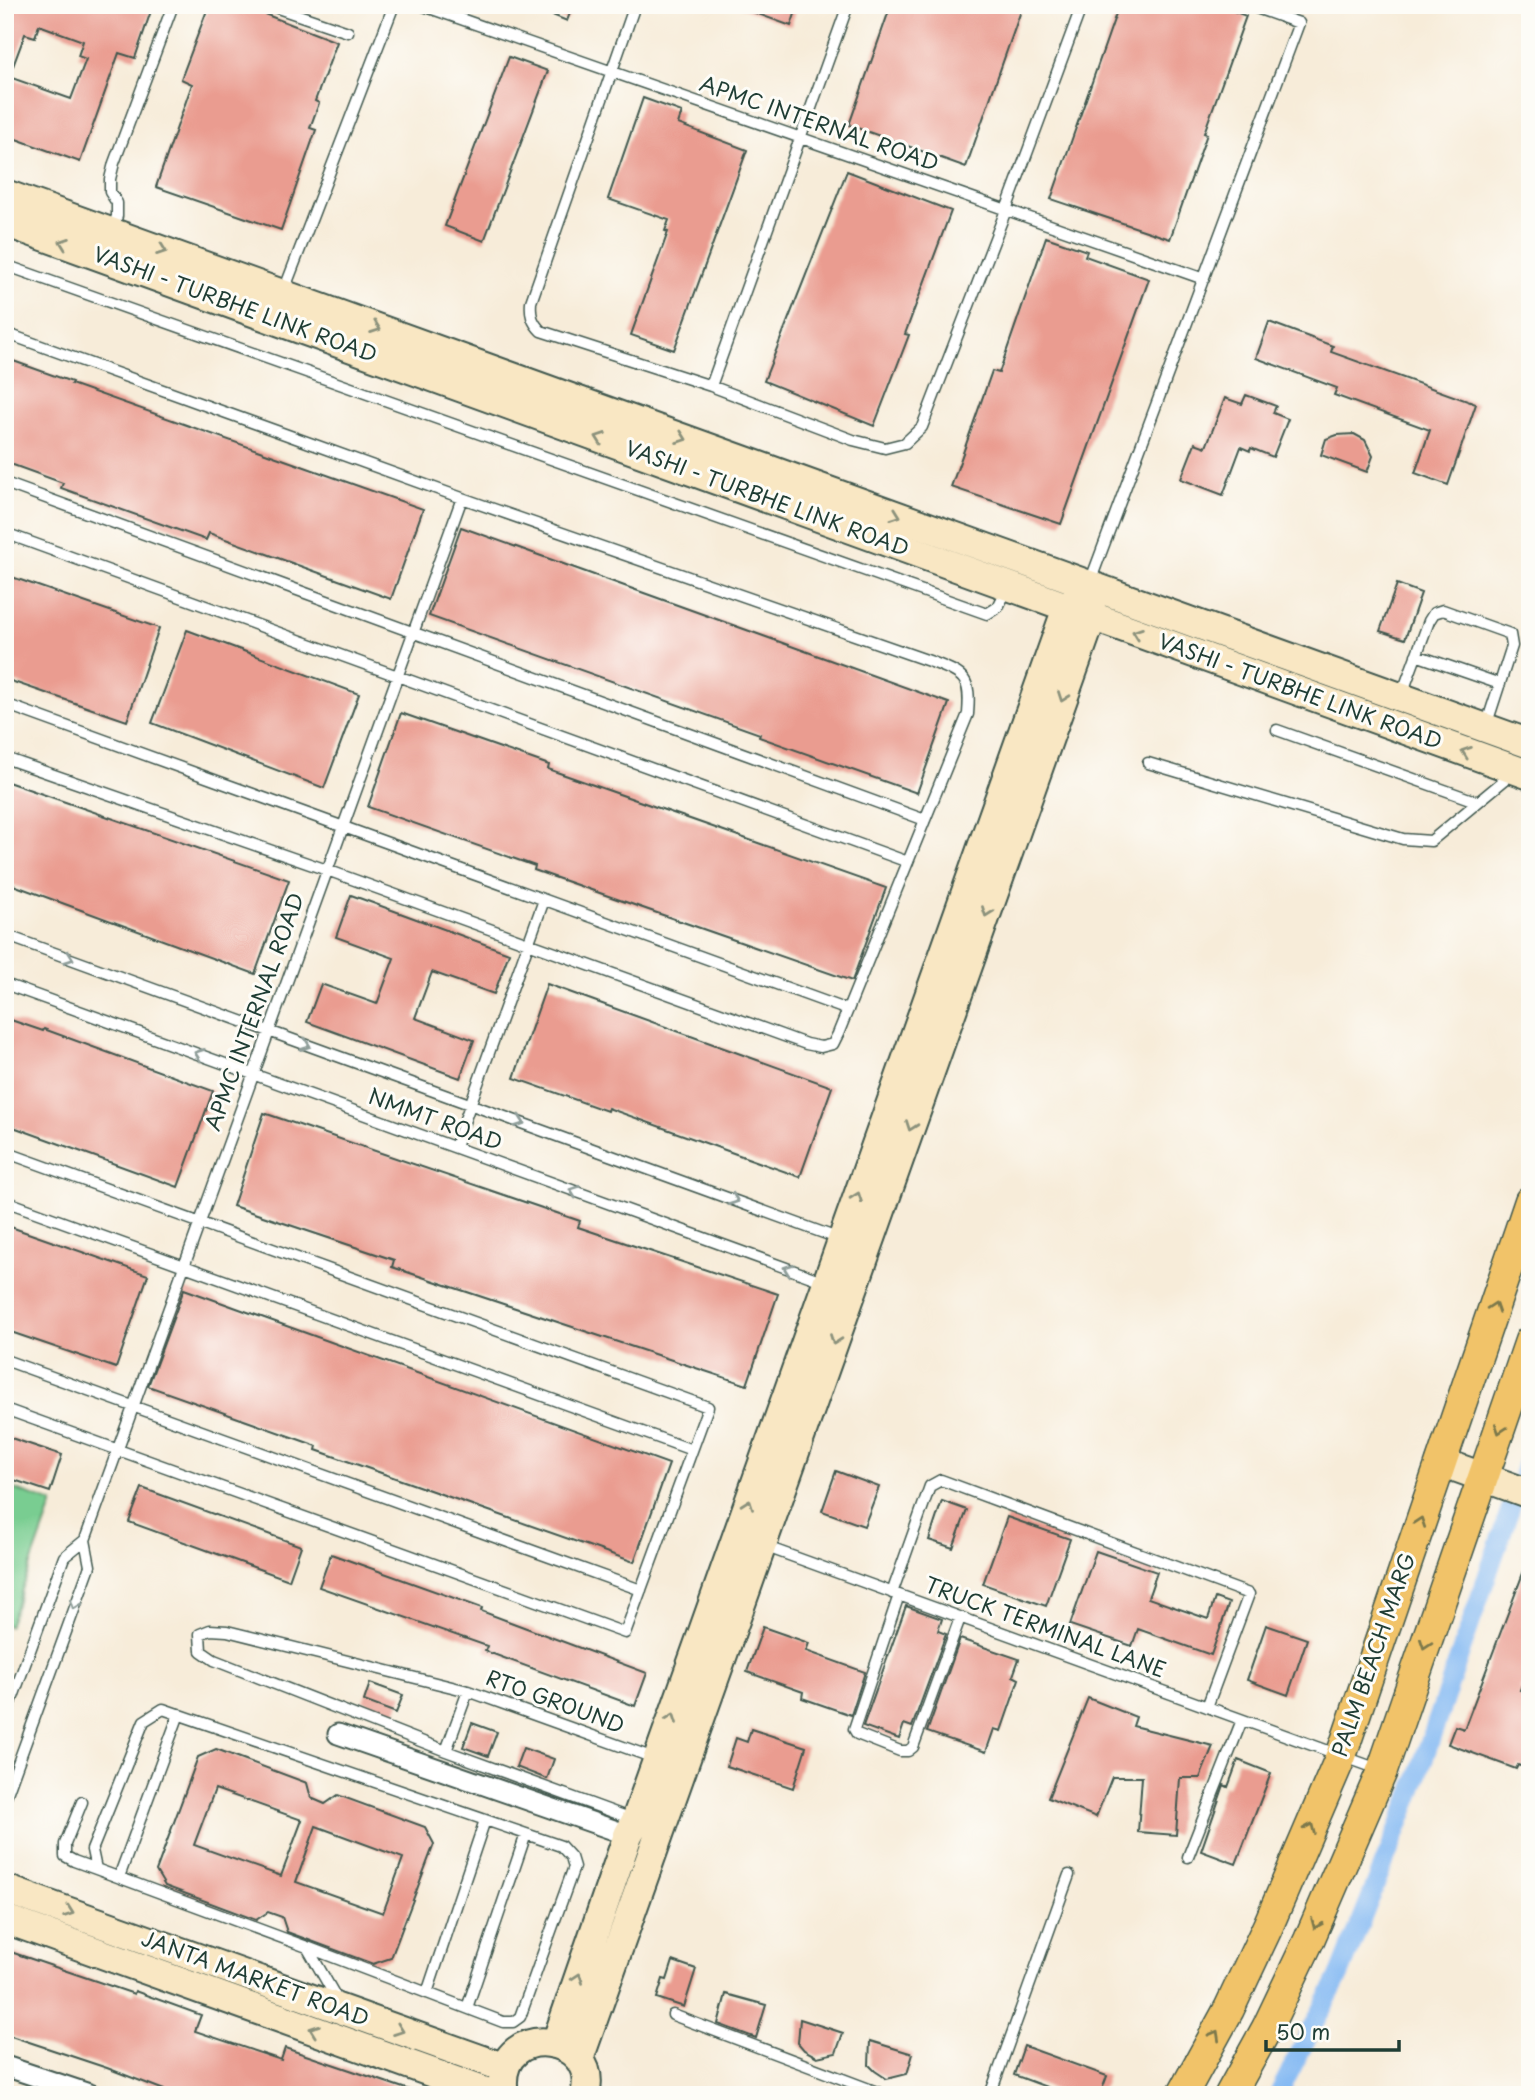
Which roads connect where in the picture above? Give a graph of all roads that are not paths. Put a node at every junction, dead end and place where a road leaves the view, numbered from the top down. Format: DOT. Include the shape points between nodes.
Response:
graph roads {
  1 [pos="173,5"];
  2 [pos="269,5"];
  3 [pos="394,5"];
  4 [pos="421,5"];
  5 [pos="635,5"];
  6 [pos="848,5"];
  7 [pos="1082,5"];
  8 [pos="1248,5"];
  9 [pos="348,32"];
  10 [pos="612,72"];
  11 [pos="799,137"];
  12 [pos="5,194"];
  13 [pos="1006,210"];
  14 [pos="5,222"];
  15 [pos="112,233"];
  16 [pos="5,265"];
  17 [pos="1204,279"];
  18 [pos="278,307"];
  19 [pos="5,332"];
  20 [pos="710,386"];
  21 [pos="5,483"];
  22 [pos="462,498"];
  23 [pos="5,533"];
  24 [pos="1089,585"];
  25 [pos="1009,586"];
  26 [pos="1080,612"];
  27 [pos="413,632"];
  28 [pos="1416,655"];
  29 [pos="398,675"];
  30 [pos="1500,684"];
  31 [pos="1400,697"];
  32 [pos="5,704"];
  33 [pos="1485,728"];
  34 [pos="1277,730"];
  35 [pos="1530,744"];
  36 [pos="5,758"];
  37 [pos="1148,763"];
  38 [pos="1523,773"];
  39 [pos="1478,802"];
  40 [pos="925,820"];
  41 [pos="343,827"];
  42 [pos="908,862"];
  43 [pos="327,870"];
  44 [pos="544,900"];
  45 [pos="5,935"];
  46 [pos="528,943"];
  47 [pos="5,984"];
  48 [pos="848,1010"];
  49 [pos="269,1031"];
  50 [pos="253,1074"];
  51 [pos="471,1104"];
  52 [pos="455,1147"];
  53 [pos="5,1152"];
  54 [pos="5,1201"];
  55 [pos="1530,1201"];
  56 [pos="200,1223"];
  57 [pos="855,1244"];
  58 [pos="184,1266"];
  59 [pos="840,1287"];
  60 [pos="1530,1341"];
  61 [pos="5,1360"];
  62 [pos="134,1406"];
  63 [pos="5,1409"];
  64 [pos="118,1450"];
  65 [pos="692,1450"];
  66 [pos="1441,1462"];
  67 [pos="1483,1477"];
  68 [pos="1530,1494"];
  69 [pos="85,1540"];
  70 [pos="749,1541"];
  71 [pos="641,1590"];
  72 [pos="895,1594"];
  73 [pos="960,1618"];
  74 [pos="468,1690"];
  75 [pos="1207,1707"];
  76 [pos="179,1714"];
  77 [pos="5,1719"];
  78 [pos="1242,1720"];
  79 [pos="338,1734"];
  80 [pos="446,1751"];
  81 [pos="1341,1756"];
  82 [pos="670,1763"];
  83 [pos="1382,1771"];
  84 [pos="5,1799"];
  85 [pos="82,1802"];
  86 [pos="485,1820"];
  87 [pos="632,1827"];
  88 [pos="526,1834"];
  89 [pos="1188,1857"];
  90 [pos="96,1869"];
  91 [pos="1069,1874"];
  92 [pos="119,1877"];
  93 [pos="5,1889"];
  94 [pos="5,1919"];
  95 [pos="307,1947"];
  96 [pos="427,1993"];
  97 [pos="467,2008"];
  98 [pos="344,2011"];
  99 [pos="673,2015"];
  100 [pos="556,2043"];
  101 [pos="579,2059"];
  102 [pos="5,2066"];
  103 [pos="505,2082"];
  104 [pos="92,2095"];
  105 [pos="494,2095"];
  106 [pos="584,2095"];
  107 [pos="885,2095"];
  108 [pos="990,2095"];
  109 [pos="1182,2095"];
  110 [pos="1230,2095"];
  1 -- 15 [label="lane" via="114,163 110,192 117,215"];
  2 -- 9 [label="lane"];
  3 -- 18 [label="lane"];
  4 -- 10 [label="lane, APMC INTERNAL ROAD"];
  5 -- 10 [label="lane"];
  6 -- 11 [label="lane"];
  7 -- 13 [label="lane"];
  8 -- 17 [label="lane" via="1299,23"];
  10 -- 11 [label="lane, APMC INTERNAL ROAD"];
  10 -- 20 [label="lane" via="531,302 533,323 541,331"];
  11 -- 13 [label="lane, APMC INTERNAL ROAD"];
  11 -- 20 [label="lane"];
  12 -- 15 [label="main road, VASHI - TURBHE LINK ROAD"];
  13 -- 17 [label="lane, APMC INTERNAL ROAD"];
  13 -- 20 [label="lane" via="922,428 905,443 885,448 853,440"];
  18 -- 14 [label="main road, VASHI - TURBHE LINK ROAD, one-way"];
  15 -- 18 [label="main road, VASHI - TURBHE LINK ROAD, one-way"];
  16 -- 25 [label="lane" via="987,614 999,607"];
  17 -- 24 [label="lane"];
  18 -- 24 [label="main road, VASHI - TURBHE LINK ROAD, one-way"];
  25 -- 18 [label="main road, VASHI - TURBHE LINK ROAD, one-way"];
  19 -- 22 [label="lane"];
  21 -- 27 [label="lane"];
  22 -- 27 [label="lane, APMC INTERNAL ROAD"];
  22 -- 40 [label="lane" via="959,673 970,690 968,714"];
  23 -- 29 [label="lane"];
  24 -- 26 [label="main road"];
  24 -- 31 [label="main road, VASHI - TURBHE LINK ROAD"];
  25 -- 26 [label="main road, VASHI - TURBHE LINK ROAD"];
  38 -- 26 [label="main road, VASHI - TURBHE LINK ROAD, one-way"];
  26 -- 57 [label="main road"];
  27 -- 29 [label="lane, APMC INTERNAL ROAD"];
  27 -- 40 [label="lane"];
  28 -- 30 [label="lane"];
  28 -- 30 [label="lane" via="1429,621 1443,610 1501,629 1510,634 1513,646"];
  28 -- 31 [label="lane"];
  29 -- 41 [label="lane, APMC INTERNAL ROAD"];
  29 -- 42 [label="lane"];
  30 -- 33 [label="lane"];
  31 -- 33 [label="main road, VASHI - TURBHE LINK ROAD"];
  32 -- 41 [label="lane"];
  33 -- 35 [label="main road, VASHI - TURBHE LINK ROAD"];
  34 -- 39 [label="lane"];
  36 -- 43 [label="lane"];
  37 -- 39 [label="lane" via="1403,839 1431,841"];
  38 -- 39 [label="lane"];
  40 -- 42 [label="lane"];
  41 -- 43 [label="lane, APMC INTERNAL ROAD"];
  41 -- 44 [label="lane"];
  42 -- 48 [label="lane"];
  43 -- 46 [label="lane"];
  43 -- 49 [label="lane, APMC INTERNAL ROAD"];
  44 -- 46 [label="lane"];
  44 -- 48 [label="lane"];
  45 -- 49 [label="lane, one-way"];
  46 -- 48 [label="lane" via="806,1044 832,1044"];
  46 -- 51 [label="lane"];
  50 -- 47 [label="lane, NMMT ROAD, one-way"];
  49 -- 50 [label="lane, APMC INTERNAL ROAD"];
  49 -- 51 [label="lane, one-way"];
  50 -- 52 [label="lane, NMMT ROAD"];
  50 -- 56 [label="lane, APMC INTERNAL ROAD"];
  51 -- 52 [label="lane"];
  51 -- 57 [label="lane, one-way"];
  59 -- 52 [label="lane, NMMT ROAD, one-way"];
  53 -- 56 [label="lane"];
  54 -- 58 [label="lane"];
  66 -- 55 [label="main road, PALM BEACH MARG, one-way"];
  56 -- 58 [label="lane, APMC INTERNAL ROAD"];
  56 -- 65 [label="lane" via="708,1407"];
  57 -- 59 [label="main road"];
  58 -- 62 [label="lane, APMC INTERNAL ROAD"];
  58 -- 65 [label="lane"];
  59 -- 70 [label="main road"];
  60 -- 67 [label="main road, one-way"];
  61 -- 62 [label="lane"];
  62 -- 64 [label="lane, APMC INTERNAL ROAD"];
  62 -- 71 [label="lane"];
  63 -- 64 [label="lane"];
  64 -- 69 [label="lane, APMC INTERNAL ROAD"];
  64 -- 71 [label="lane" via="625,1633"];
  65 -- 71 [label="lane"];
  66 -- 67 [label="main road"];
  81 -- 66 [label="main road, PALM BEACH MARG, one-way"];
  67 -- 68 [label="main road"];
  67 -- 83 [label="main road, one-way"];
  69 -- 77 [label="lane" via="64,1557"];
  69 -- 84 [label="lane, one-way" via="90,1566"];
  70 -- 72 [label="lane, TRUCK TERMINAL LANE"];
  70 -- 82 [label="main road"];
  72 -- 73 [label="lane, TRUCK TERMINAL LANE"];
  72 -- 73 [label="lane" via="854,1729 856,1734 900,1751 913,1747"];
  72 -- 75 [label="lane" via="930,1486 941,1480 1249,1594"];
  73 -- 75 [label="lane, TRUCK TERMINAL LANE"];
  74 -- 80 [label="lane, RTO GROUND"];
  74 -- 80 [label="lane" via="227,1631 200,1634 201,1651 214,1660"];
  74 -- 82 [label="lane, RTO GROUND"];
  75 -- 78 [label="lane, TRUCK TERMINAL LANE"];
  76 -- 86 [label="lane"];
  76 -- 90 [label="lane" via="163,1709 145,1721 92,1850"];
  76 -- 92 [label="lane"];
  78 -- 81 [label="lane, TRUCK TERMINAL LANE"];
  78 -- 89 [label="lane"];
  79 -- 87 [label="street"];
  80 -- 87 [label="lane"];
  81 -- 83 [label="lane, TRUCK TERMINAL LANE"];
  109 -- 81 [label="main road, PALM BEACH MARG, one-way" via="1268,1926"];
  82 -- 87 [label="main road"];
  82 -- 101 [label="main road"];
  83 -- 110 [label="main road, one-way" via="1309,1940"];
  85 -- 90 [label="lane" via="65,1844 65,1856"];
  86 -- 88 [label="lane"];
  86 -- 96 [label="lane"];
  100 -- 87 [label="main road, one-way"];
  88 -- 97 [label="lane"];
  88 -- 97 [label="lane" via="561,1846 574,1867 520,2017 503,2022"];
  90 -- 92 [label="lane"];
  91 -- 108 [label="lane"];
  92 -- 95 [label="lane"];
  93 -- 98 [label="main road, JANTA MARKET ROAD, one-way"];
  105 -- 94 [label="main road, JANTA MARKET ROAD, one-way"];
  95 -- 96 [label="lane"];
  95 -- 98 [label="lane"];
  96 -- 97 [label="lane"];
  98 -- 103 [label="main road, JANTA MARKET ROAD, one-way"];
  99 -- 107 [label="lane"];
  100 -- 101 [label="main road"];
  100 -- 103 [label="main road" via="526,2046 510,2059"];
  101 -- 106 [label="main road" via="587,2086"];
  102 -- 104 [label="street"];
}
